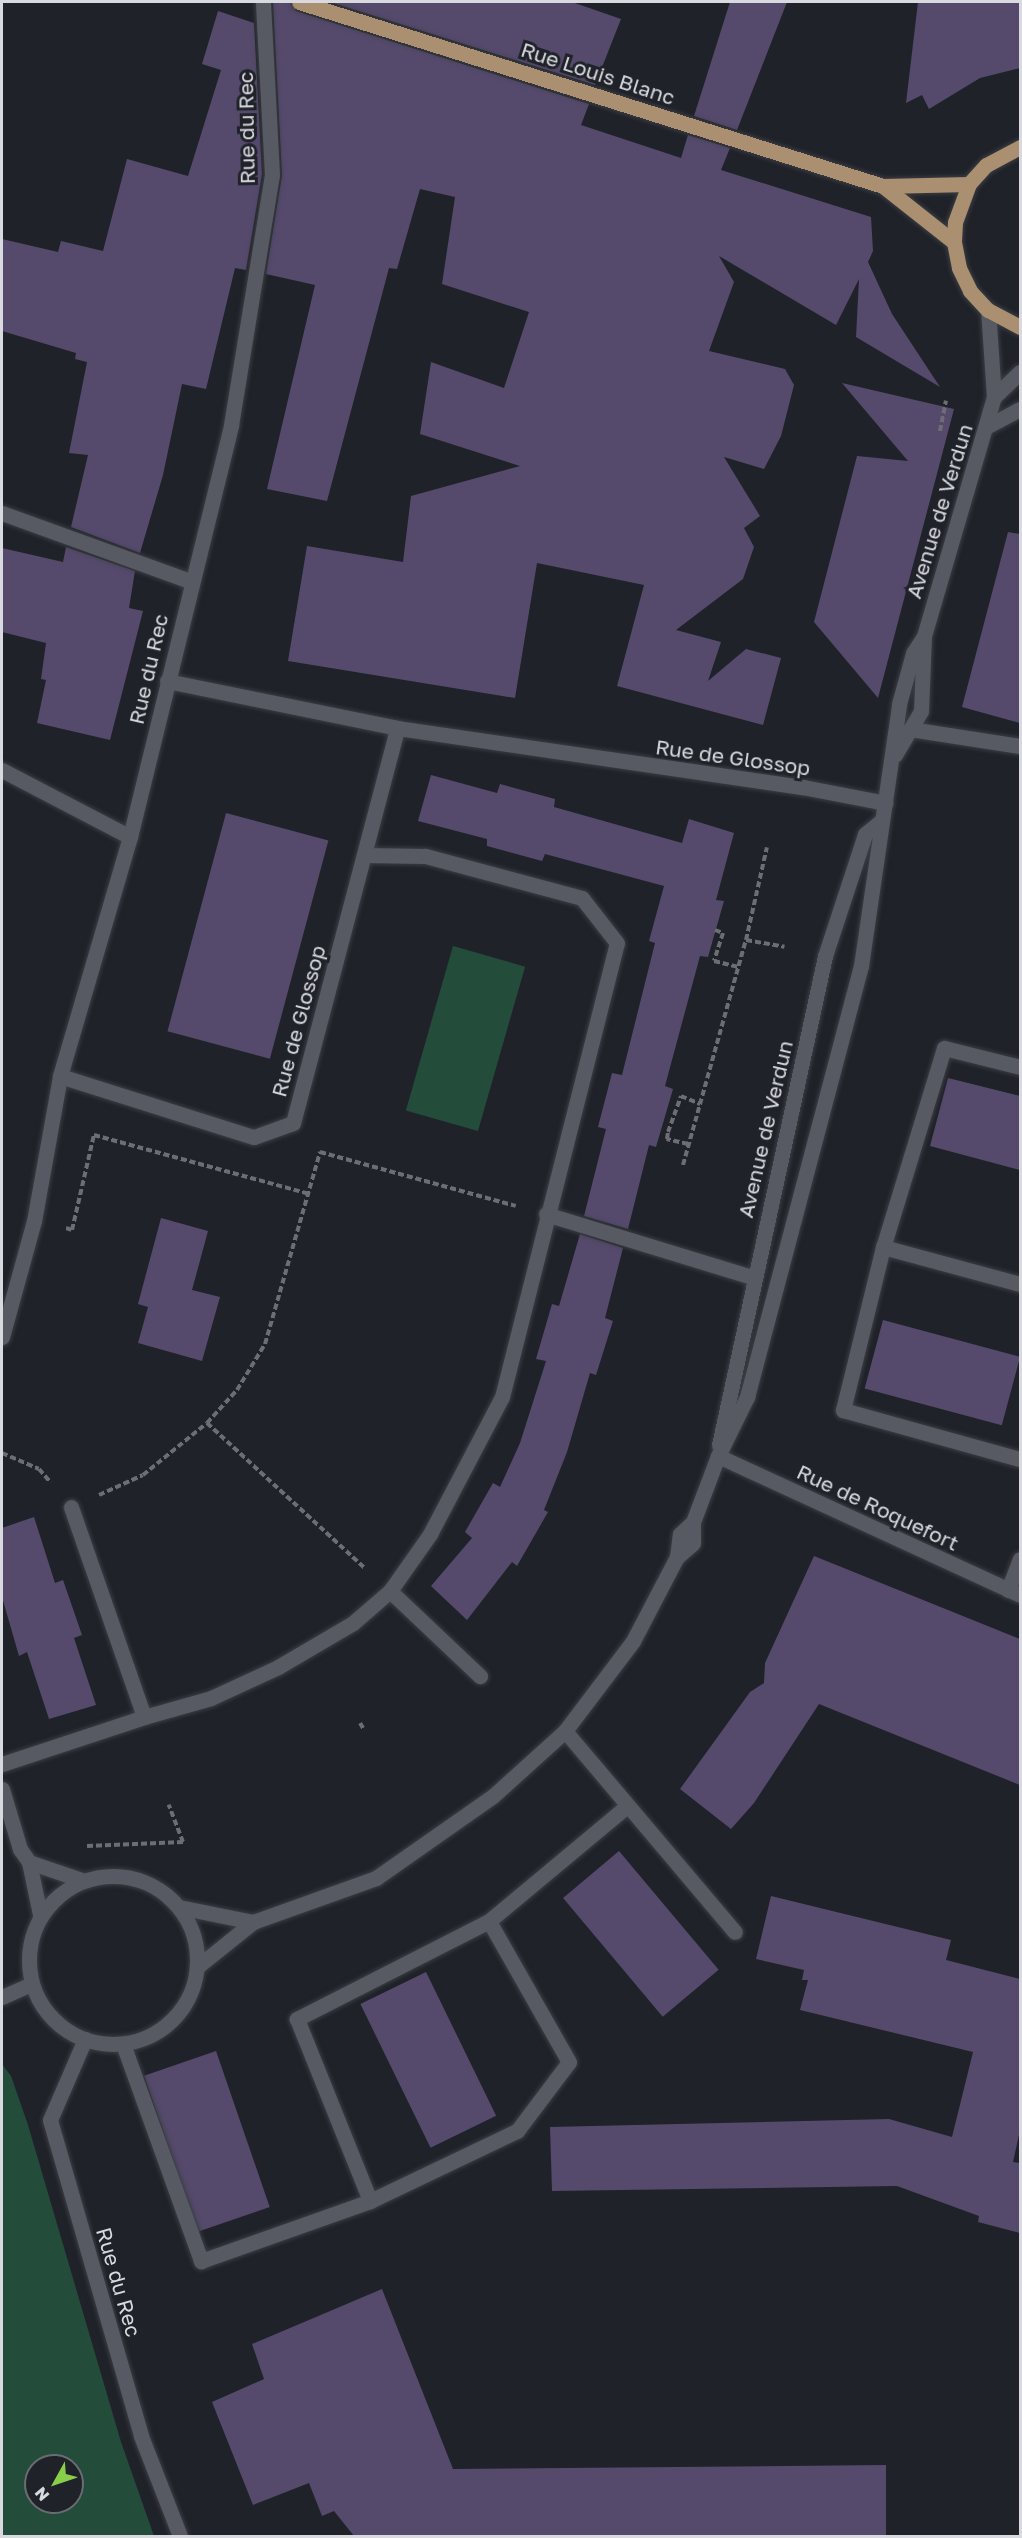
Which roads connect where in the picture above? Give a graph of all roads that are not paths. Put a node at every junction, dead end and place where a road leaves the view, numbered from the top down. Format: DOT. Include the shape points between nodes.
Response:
graph roads {
  1 [pos="263,2"];
  2 [pos="307,2"];
  3 [pos="1020,147"];
  4 [pos="969,184"];
  5 [pos="884,186"];
  6 [pos="954,242"];
  7 [pos="988,310"];
  8 [pos="1020,327"];
  9 [pos="1020,372"];
  10 [pos="994,397"];
  11 [pos="1020,409"];
  12 [pos="986,427"];
  13 [pos="2,513"];
  14 [pos="190,581"];
  15 [pos="924,636"];
  16 [pos="167,681"];
  17 [pos="397,728"];
  18 [pos="910,729"];
  19 [pos="1020,746"];
  20 [pos="892,760"];
  21 [pos="2,770"];
  22 [pos="885,803"];
  23 [pos="880,822"];
  24 [pos="130,837"];
  25 [pos="364,855"];
  26 [pos="1020,1067"];
  27 [pos="60,1076"];
  28 [pos="546,1214"];
  29 [pos="883,1247"];
  30 [pos="753,1277"];
  31 [pos="1020,1284"];
  32 [pos="2,1337"];
  33 [pos="718,1456"];
  34 [pos="1020,1459"];
  35 [pos="71,1507"];
  36 [pos="1020,1558"];
  37 [pos="390,1591"];
  38 [pos="1014,1593"];
  39 [pos="480,1676"];
  40 [pos="144,1717"];
  41 [pos="565,1731"];
  42 [pos="2,1764"];
  43 [pos="2,1790"];
  44 [pos="627,1806"];
  45 [pos="29,1862"];
  46 [pos="82,1880"];
  47 [pos="179,1907"];
  48 [pos="40,1914"];
  49 [pos="489,1921"];
  50 [pos="252,1922"];
  51 [pos="735,1932"];
  52 [pos="197,1967"];
  53 [pos="31,1984"];
  54 [pos="2,1997"];
  55 [pos="85,2039"];
  56 [pos="123,2044"];
  57 [pos="370,2201"];
  58 [pos="180,2536"];
  1 -- 14 [label="street, Rue du Rec" via="272,175 231,425"];
  2 -- 5 [label="main road, Rue Louis Blanc"];
  3 -- 4 [label="main road" via="986,165"];
  4 -- 5 [label="main road, Rue Louis Blanc"];
  4 -- 6 [label="main road" via="955,222"];
  5 -- 6 [label="main road, Rue Louis Blanc"];
  6 -- 7 [label="main road" via="959,268 970,291"];
  7 -- 8 [label="main road"];
  7 -- 10 [label="street, Avenue de Verdun"];
  9 -- 10 [label="street"];
  10 -- 12 [label="street, Avenue de Verdun"];
  11 -- 12 [label="street"];
  12 -- 15 [label="street, Avenue de Verdun"];
  13 -- 14 [label="street"];
  14 -- 16 [label="street, Rue du Rec"];
  15 -- 18 [label="street, Avenue de Verdun" via="921,711"];
  15 -- 20 [label="street, Avenue de Verdun" via="913,653 898,704"];
  16 -- 17 [label="street, Rue de Glossop"];
  16 -- 24 [label="street, Rue du Rec"];
  17 -- 22 [label="street, Rue de Glossop" via="803,787"];
  17 -- 25 [label="street, Rue de Glossop"];
  18 -- 19 [label="street"];
  18 -- 20 [label="street, Avenue de Verdun"];
  20 -- 22 [label="street, Avenue de Verdun"];
  21 -- 24 [label="street"];
  22 -- 23 [label="street, Avenue de Verdun"];
  23 -- 30 [label="street, Avenue de Verdun" via="865,834 825,956"];
  23 -- 33 [label="street, Avenue de Verdun" via="858,977 747,1397"];
  24 -- 27 [label="street, Rue du Rec"];
  25 -- 27 [label="street, Rue de Glossop" via="293,1123 254,1137"];
  25 -- 28 [label="street" via="424,856 582,898 617,942"];
  26 -- 29 [label="street" via="944,1048"];
  27 -- 32 [label="street, Rue du Rec" via="34,1221"];
  28 -- 30 [label="street"];
  28 -- 37 [label="street" via="502,1397 448,1503"];
  29 -- 31 [label="street"];
  29 -- 34 [label="street" via="843,1410"];
  30 -- 33 [label="street, Avenue de Verdun"];
  33 -- 38 [label="street, Rue de Roquefort"];
  33 -- 41 [label="street, Avenue de Verdun" via="693,1522 693,1543 677,1557 633,1641"];
  35 -- 40 [label="street"];
  36 -- 38 [label="street"];
  37 -- 39 [label="street"];
  37 -- 40 [label="street" via="353,1623 278,1667 211,1698"];
  40 -- 42 [label="street"];
  41 -- 44 [label="street"];
  41 -- 50 [label="street, Avenue de Verdun" via="493,1796 376,1878"];
  43 -- 45 [label="street" via="20,1849"];
  44 -- 49 [label="street"];
  44 -- 51 [label="street"];
  45 -- 46 [label="street"];
  45 -- 48 [label="street"];
  46 -- 47 [label="street" via="108,1875 135,1878 159,1889"];
  46 -- 48 [label="street" via="58,1894"];
  47 -- 50 [label="street"];
  47 -- 52 [label="street" via="190,1925"];
  48 -- 53 [label="street" via="30,1936 27,1960"];
  49 -- 57 [label="street" via="569,2061 517,2131"];
  49 -- 57 [label="street" via="297,2019"];
  50 -- 52 [label="street, Avenue de Verdun"];
  52 -- 56 [label="street" via="192,1990 181,2010 155,2032"];
  53 -- 54 [label="street"];
  53 -- 55 [label="street" via="43,2008 61,2027"];
  55 -- 56 [label="street"];
  55 -- 58 [label="street, Rue du Rec" via="50,2120 141,2436"];
  56 -- 57 [label="street" via="201,2261"];
}
